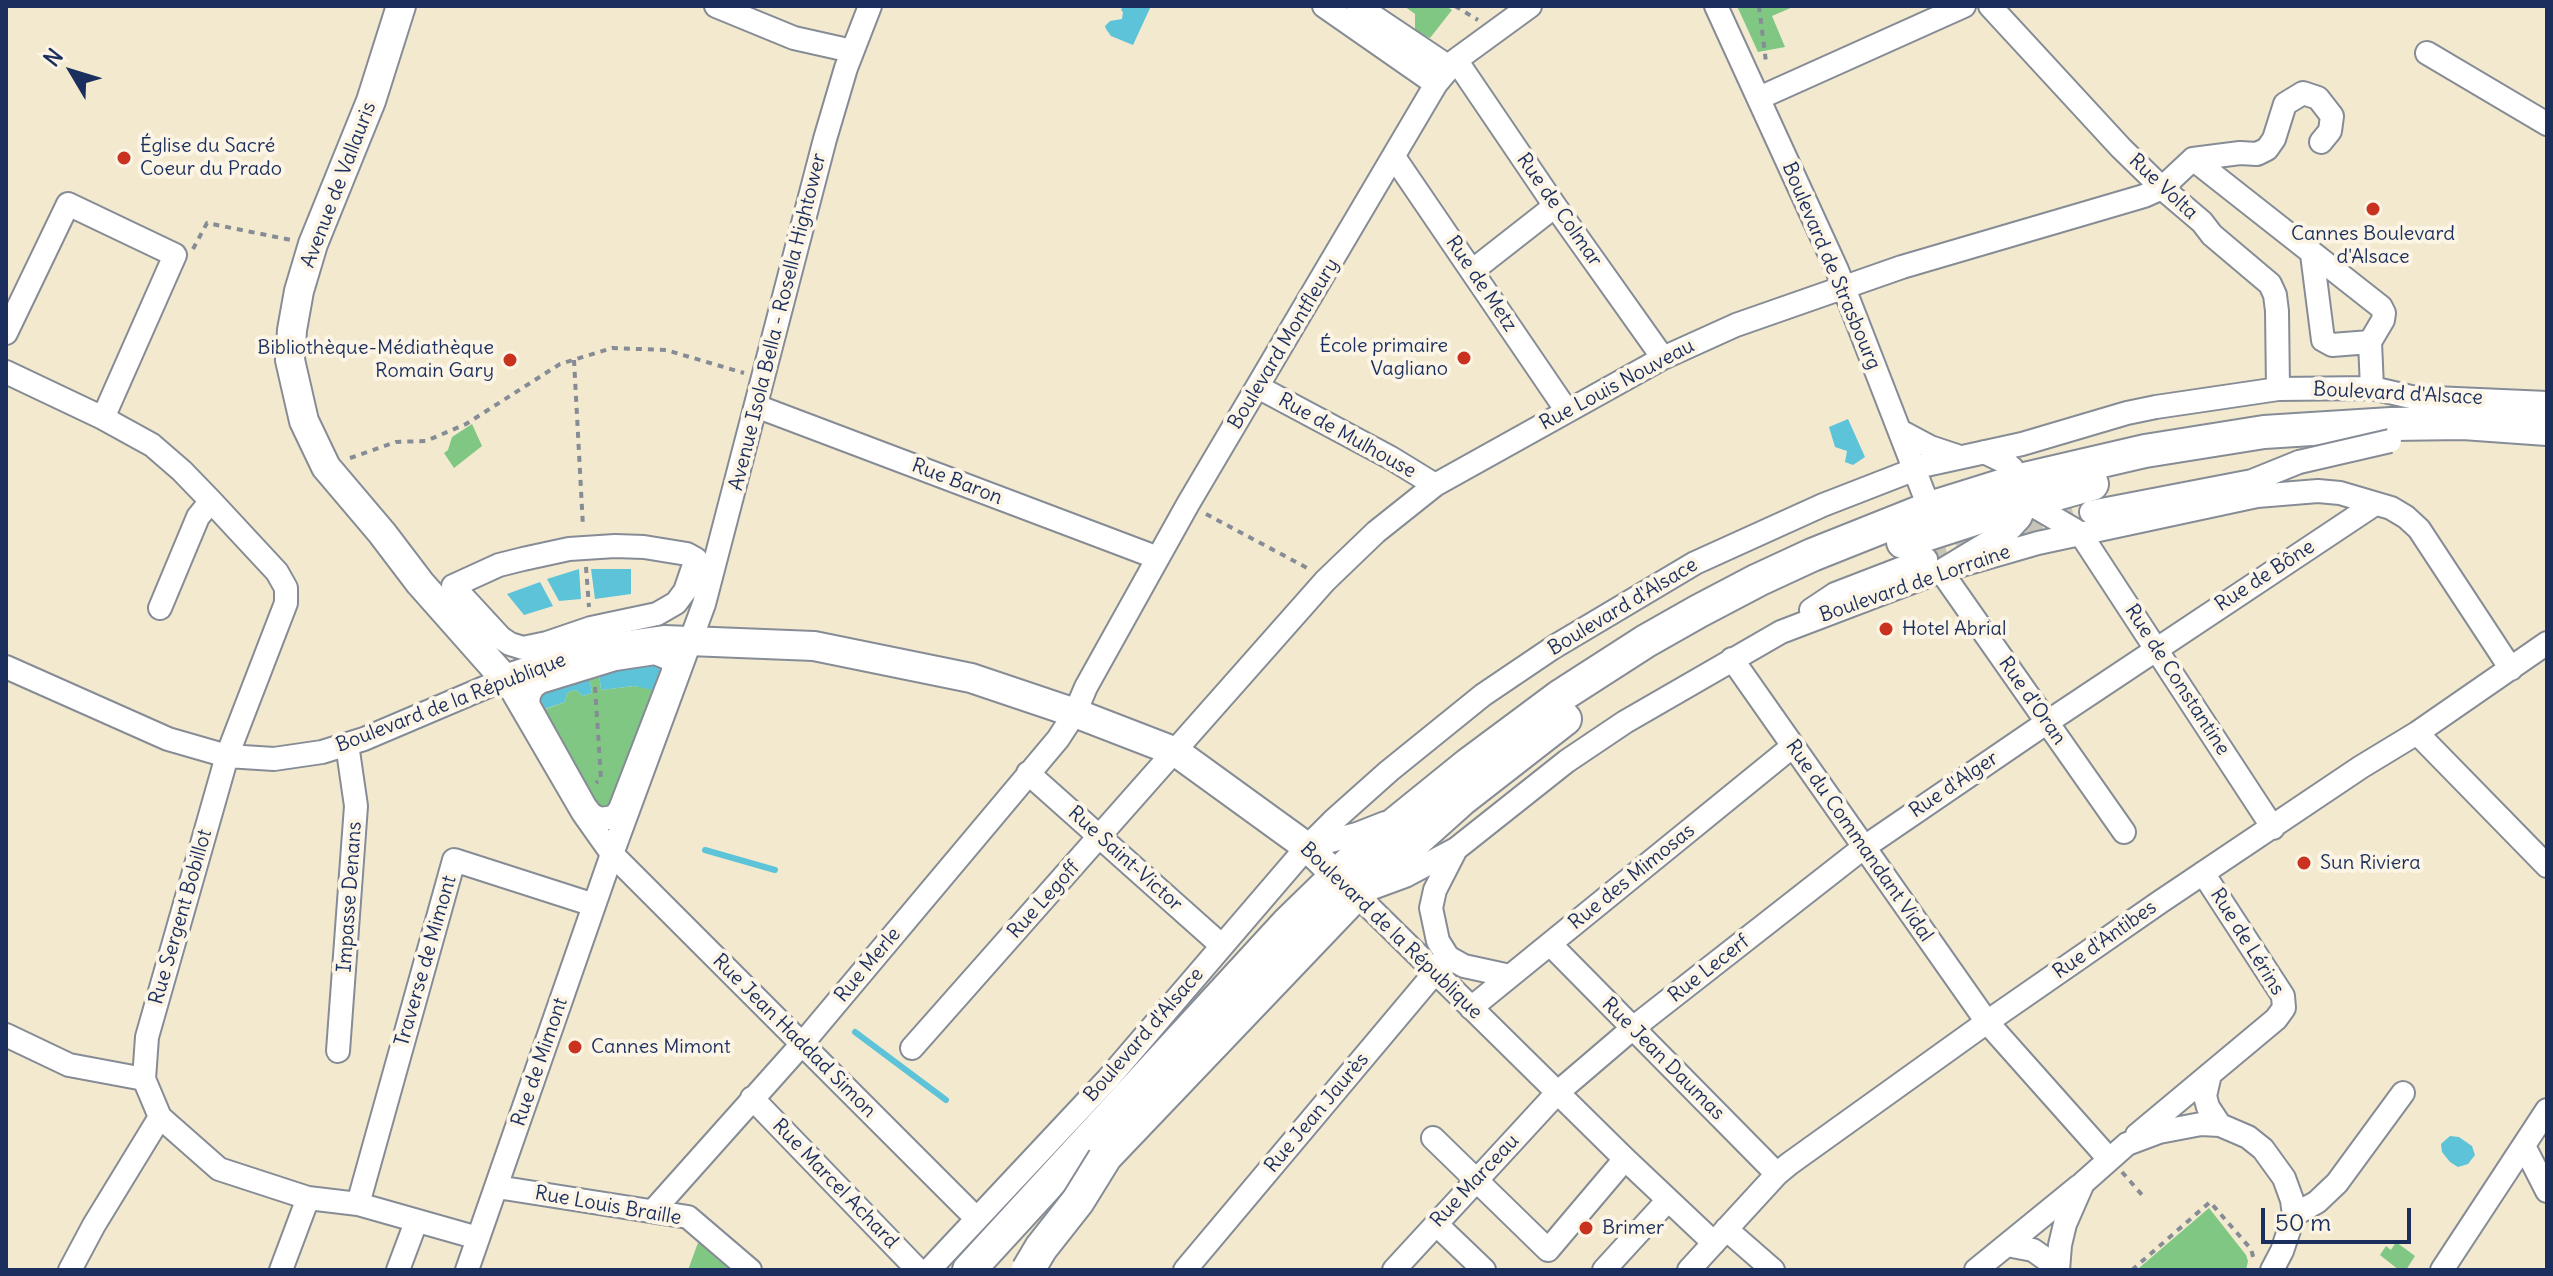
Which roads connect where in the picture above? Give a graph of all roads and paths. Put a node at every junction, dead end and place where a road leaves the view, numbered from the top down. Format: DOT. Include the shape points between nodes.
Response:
graph roads {
  1 [pos="401,6"];
  2 [pos="716,6"];
  3 [pos="870,6"];
  4 [pos="1324,6"];
  5 [pos="1530,6"];
  6 [pos="1716,6"];
  7 [pos="1759,6"];
  8 [pos="1964,6"];
  9 [pos="1990,6"];
  10 [pos="1363,17"];
  11 [pos="852,51"];
  12 [pos="2427,53"];
  13 [pos="1447,70"];
  14 [pos="1765,95"];
  15 [pos="2547,124"];
  16 [pos="2321,142"];
  17 [pos="1394,157"];
  18 [pos="2193,159"];
  19 [pos="2162,188"];
  20 [pos="1555,206"];
  21 [pos="313,244"];
  22 [pos="2312,254"];
  23 [pos="175,255"];
  24 [pos="1472,271"];
  25 [pos="1844,286"];
  26 [pos="6,333"];
  27 [pos="2370,342"];
  28 [pos="1663,358"];
  29 [pos="574,360"];
  30 [pos="6,372"];
  31 [pos="761,379"];
  32 [pos="1258,387"];
  33 [pos="2372,388"];
  34 [pos="2278,389"];
  35 [pos="2547,403"];
  36 [pos="756,406"];
  37 [pos="1567,411"];
  38 [pos="103,418"];
  39 [pos="2547,429"];
  40 [pos="1900,431"];
  41 [pos="2390,441"];
  42 [pos="2547,449"];
  43 [pos="1984,452"];
  44 [pos="1957,456"];
  45 [pos="326,467"];
  46 [pos="1914,469"];
  47 [pos="2278,482"];
  48 [pos="1435,485"];
  49 [pos="2024,491"];
  50 [pos="211,501"];
  51 [pos="1188,504"];
  52 [pos="2375,504"];
  53 [pos="2091,512"];
  54 [pos="1934,519"];
  55 [pos="2080,533"];
  56 [pos="585,548"];
  57 [pos="1158,558"];
  58 [pos="1933,565"];
  59 [pos="1325,581"];
  60 [pos="160,608"];
  61 [pos="591,628"];
  62 [pos="692,640"];
  63 [pos="2547,643"];
  64 [pos="2156,649"];
  65 [pos="1732,659"];
  66 [pos="594,665"];
  67 [pos="6,667"];
  68 [pos="2511,669"];
  69 [pos="505,679"];
  70 [pos="1075,713"];
  71 [pos="2046,723"];
  72 [pos="2417,733"];
  73 [pos="347,744"];
  74 [pos="1793,746"];
  75 [pos="1176,752"];
  76 [pos="227,756"];
  77 [pos="1028,773"];
  78 [pos="580,797"];
  79 [pos="1408,813"];
  80 [pos="2273,828"];
  81 [pos="2124,832"];
  82 [pos="1102,837"];
  83 [pos="1307,847"];
  84 [pos="1863,848"];
  85 [pos="1456,849"];
  86 [pos="612,854"];
  87 [pos="2547,866"];
  88 [pos="2203,873"];
  89 [pos="1346,884"];
  90 [pos="594,905"];
  91 [pos="1550,944"];
  92 [pos="1221,945"];
  93 [pos="1442,964"];
  94 [pos="1510,976"];
  95 [pos="1471,1008"];
  96 [pos="1987,1022"];
  97 [pos="1633,1028"];
  98 [pos="6,1035"];
  99 [pos="802,1044"];
  100 [pos="912,1048"];
  101 [pos="338,1051"];
  102 [pos="2210,1074"];
  103 [pos="144,1079"];
  104 [pos="1557,1093"];
  105 [pos="2403,1093"];
  106 [pos="752,1098"];
  107 [pos="2547,1110"];
  108 [pos="160,1117"];
  109 [pos="2220,1125"];
  110 [pos="1433,1138"];
  111 [pos="2524,1146"];
  112 [pos="2118,1151"];
  113 [pos="1104,1159"];
  114 [pos="1625,1159"];
  115 [pos="1777,1174"];
  116 [pos="1476,1181"];
  117 [pos="2083,1183"];
  118 [pos="497,1187"];
  119 [pos="2547,1191"];
  120 [pos="2143,1196"];
  121 [pos="308,1198"];
  122 [pos="1668,1200"];
  123 [pos="358,1204"];
  124 [pos="653,1211"];
  125 [pos="2294,1215"];
  126 [pos="976,1218"];
  127 [pos="416,1222"];
  128 [pos="1436,1224"];
  129 [pos="1720,1236"];
  130 [pos="478,1238"];
  131 [pos="2007,1245"];
  132 [pos="1546,1260"];
  133 [pos="2057,1268"];
  134 [pos="2262,1268"];
  135 [pos="70,1270"];
  136 [pos="281,1270"];
  137 [pos="398,1270"];
  138 [pos="467,1270"];
  139 [pos="750,1270"];
  140 [pos="918,1270"];
  141 [pos="929,1270"];
  142 [pos="969,1270"];
  143 [pos="997,1270"];
  144 [pos="1028,1270"];
  145 [pos="1185,1270"];
  146 [pos="1394,1270"];
  147 [pos="1484,1270"];
  148 [pos="1604,1270"];
  149 [pos="1689,1270"];
  150 [pos="1773,1270"];
  151 [pos="1976,1270"];
  152 [pos="2132,1270"];
  153 [pos="2442,1270"];
  1 -- 21 [label="main road, Avenue de Vallauris" via="371,101"];
  2 -- 11 [label="street" via="794,38"];
  3 -- 11 [label="street, Avenue Isola Bella - Rosella Hightower"];
  4 -- 10 [label="street"];
  5 -- 13 [label="street, Boulevard Montfleury"];
  6 -- 14 [label="street, Boulevard de Strasbourg"];
  7 -- 14 [label="path"];
  8 -- 14 [label="street"];
  9 -- 19 [label="street, Rue Volta"];
  10 -- 13 [label="street"];
  11 -- 31 [label="street, Avenue Isola Bella - Rosella Hightower"];
  12 -- 15 [label="street"];
  13 -- 17 [label="street, Boulevard Montfleury"];
  13 -- 20 [label="street, Rue de Colmar"];
  14 -- 25 [label="street, Boulevard de Strasbourg"];
  16 -- 18 [label="street" via="2330,131 2332,116 2318,98 2303,93 2285,104 2267,149"];
  17 -- 24 [label="street, Rue de Metz"];
  17 -- 32 [label="street, Boulevard Montfleury"];
  18 -- 19 [label="street"];
  18 -- 22 [label="street"];
  19 -- 25 [label="street, Rue Louis Nouveau"];
  19 -- 34 [label="street, Rue Volta" via="2270,284 2277,311"];
  20 -- 24 [label="street"];
  20 -- 28 [label="street, Rue de Colmar"];
  21 -- 23 [label="path" via="207,223 192,250"];
  21 -- 45 [label="main road, Avenue de Vallauris" via="299,291 290,360 304,421"];
  22 -- 27 [label="street" via="2381,307 2383,320"];
  22 -- 27 [label="street" via="2323,340 2332,345"];
  23 -- 26 [label="street" via="68,204"];
  23 -- 38 [label="street"];
  24 -- 37 [label="street, Rue de Metz"];
  25 -- 28 [label="street, Rue Louis Nouveau"];
  25 -- 40 [label="street, Boulevard de Strasbourg"];
  27 -- 33 [label="street"];
  28 -- 37 [label="street, Rue Louis Nouveau"];
  29 -- 31 [label="path" via="612,348 666,350"];
  29 -- 45 [label="path" via="439,436 396,442"];
  29 -- 56 [label="path"];
  30 -- 38 [label="street"];
  31 -- 36 [label="street, Avenue Isola Bella - Rosella Hightower"];
  32 -- 48 [label="street, Rue de Mulhouse"];
  32 -- 51 [label="street, Boulevard Montfleury"];
  33 -- 34 [label="street, Boulevard d'Alsace"];
  33 -- 35 [label="street, Boulevard d'Alsace" via="2411,397"];
  34 -- 43 [label="street, Boulevard d'Alsace" via="2127,413"];
  36 -- 57 [label="street, Rue Baron"];
  36 -- 62 [label="street, Avenue Isola Bella - Rosella Hightower"];
  37 -- 48 [label="street, Rue Louis Nouveau"];
  38 -- 50 [label="street" via="152,445"];
  39 -- 49 [label="highway" via="2424,423 2264,432 2145,451"];
  40 -- 44 [label="street"];
  40 -- 46 [label="street, Boulevard de Strasbourg"];
  41 -- 42 [label="highway"];
  41 -- 47 [label="street, bridge" via="2299,462"];
  41 -- 49 [label="highway" via="2262,451"];
  43 -- 44 [label="street, Boulevard d'Alsace"];
  43 -- 49 [label="street" via="2005,462"];
  44 -- 46 [label="street, Boulevard d'Alsace"];
  44 -- 54 [label="street" via="1936,483"];
  45 -- 69 [label="main road, Avenue de Vallauris"];
  46 -- 54 [label="street, Boulevard de Strasbourg"];
  46 -- 83 [label="street, Boulevard d'Alsace" via="1695,563 1554,647 1432,734"];
  47 -- 52 [label="street, Boulevard de Lorraine"];
  47 -- 53 [label="street" via="2252,481"];
  47 -- 55 [label="street, Boulevard de Lorraine"];
  48 -- 59 [label="street, Rue Louis Nouveau"];
  49 -- 54 [label="highway"];
  49 -- 55 [label="street"];
  49 -- 58 [label="street" via="2020,518 2009,530"];
  50 -- 60 [label="street" via="198,517"];
  50 -- 76 [label="street, Rue Sergent Bobillot" via="286,588 286,603"];
  51 -- 57 [label="street, Boulevard Montfleury"];
  51 -- 59 [label="path"];
  52 -- 64 [label="street, Rue de Bône"];
  52 -- 68 [label="street, Boulevard de Lorraine" via="2391,508 2419,529"];
  54 -- 79 [label="highway" via="1812,555 1646,641 1559,697"];
  54 -- 89 [label="highway" via="1755,604 1613,686 1489,777 1408,846"];
  55 -- 58 [label="street, Boulevard de Lorraine"];
  55 -- 64 [label="street, Rue de Constantine"];
  56 -- 61 [label="path"];
  56 -- 61 [label="street" via="644,547 696,559 685,591 666,610"];
  56 -- 61 [label="street" via="499,565 453,586 501,638 516,646 530,648"];
  57 -- 70 [label="street, Boulevard Montfleury"];
  58 -- 65 [label="street" via="1835,594"];
  58 -- 71 [label="street, Rue d'Oran"];
  59 -- 75 [label="street, Rue Louis Nouveau"];
  62 -- 69 [label="main road, Boulevard de la République" via="593,650"];
  62 -- 70 [label="main road, Boulevard de la République" via="814,646 971,678"];
  62 -- 86 [label="street, Avenue Isola Bella - Rosella Hightower"];
  63 -- 68 [label="street, Rue d'Antibes"];
  64 -- 71 [label="street, Rue de Bône"];
  64 -- 80 [label="street, Rue de Constantine"];
  65 -- 74 [label="street, Rue du Commandant Vidal"];
  65 -- 85 [label="street" via="1567,761"];
  66 -- 78 [label="path" via="601,779"];
  66 -- 78 [label="street" via="540,682 528,704"];
  66 -- 78 [label="street" via="655,653 670,659 674,669 614,817 591,814"];
  67 -- 76 [label="street, Boulevard de la République" via="168,739"];
  68 -- 72 [label="street, Rue d'Antibes"];
  69 -- 73 [label="street, Boulevard de la République"];
  69 -- 86 [label="street, Rue Jean Haddad Simon"];
  70 -- 75 [label="main road, Boulevard de la République"];
  70 -- 77 [label="street, Rue Merle"];
  71 -- 81 [label="street, Rue d'Oran"];
  71 -- 84 [label="street, Rue d'Alger"];
  72 -- 80 [label="street, Rue d'Antibes"];
  72 -- 87 [label="street"];
  73 -- 76 [label="street, Boulevard de la République" via="274,759"];
  73 -- 101 [label="street, Impasse Denans" via="356,806"];
  74 -- 84 [label="street, Rue du Commandant Vidal"];
  74 -- 91 [label="street, Rue des Mimosas"];
  75 -- 82 [label="street, Rue Legoff"];
  75 -- 83 [label="main road, Boulevard de la République"];
  76 -- 103 [label="street, Rue Sergent Bobillot" via="147,1037"];
  77 -- 82 [label="street, Rue Saint-Victor"];
  77 -- 99 [label="street, Rue Merle"];
  79 -- 83 [label="street"];
  79 -- 89 [label="highway"];
  80 -- 88 [label="street, Rue d'Antibes"];
  82 -- 92 [label="street, Rue Saint-Victor"];
  82 -- 100 [label="street, Rue Legoff"];
  83 -- 89 [label="main road, Boulevard de la République"];
  83 -- 92 [label="street, Boulevard d'Alsace"];
  84 -- 96 [label="street, Rue du Commandant Vidal"];
  84 -- 97 [label="street, Rue Lecerf"];
  85 -- 89 [label="street" via="1405,876"];
  85 -- 93 [label="street" via="1438,881 1431,908"];
  86 -- 90 [label="street, Rue de Mimont"];
  86 -- 99 [label="street, Rue Jean Haddad Simon"];
  88 -- 96 [label="street, Rue d'Antibes"];
  88 -- 102 [label="street, Rue de Lérins" via="2285,1002 2276,1019"];
  89 -- 93 [label="street, Boulevard de la République"];
  89 -- 113 [label="highway"];
  89 -- 142 [label="highway" via="1259,953"];
  90 -- 118 [label="street, Rue de Mimont"];
  90 -- 123 [label="street, Traverse de Mimont" via="454,860"];
  91 -- 94 [label="street, Rue des Mimosas"];
  91 -- 97 [label="street, Rue Jean Daumas"];
  92 -- 126 [label="street, Boulevard d'Alsace" via="1100,1088"];
  93 -- 94 [label="street"];
  93 -- 95 [label="street, Boulevard de la République"];
  93 -- 145 [label="street, Rue Jean Jaurès"];
  94 -- 95 [label="street, Rue des Mimosas"];
  95 -- 104 [label="street, Boulevard de la République"];
  96 -- 112 [label="street, Rue du Commandant Vidal"];
  96 -- 115 [label="street, Rue d'Antibes"];
  97 -- 104 [label="street, Rue Lecerf"];
  97 -- 115 [label="street, Rue Jean Daumas"];
  98 -- 103 [label="street" via="69,1065"];
  99 -- 106 [label="street, Rue Merle"];
  99 -- 126 [label="street, Rue Jean Haddad Simon"];
  102 -- 109 [label="street" via="2205,1096"];
  102 -- 112 [label="street, Rue de Lérins"];
  103 -- 108 [label="street"];
  104 -- 114 [label="street, Boulevard de la République"];
  104 -- 116 [label="street, Rue Marceau"];
  105 -- 125 [label="street" via="2337,1183"];
  106 -- 124 [label="street, Rue Merle"];
  106 -- 140 [label="street, Rue Marcel Achard"];
  107 -- 111 [label="street"];
  108 -- 121 [label="street" via="219,1169"];
  108 -- 135 [label="street"];
  109 -- 112 [label="street" via="2182,1126"];
  109 -- 125 [label="street" via="2248,1137 2276,1163"];
  110 -- 116 [label="street"];
  111 -- 119 [label="street"];
  111 -- 153 [label="street"];
  112 -- 117 [label="street, Rue de Lérins"];
  112 -- 120 [label="path"];
  113 -- 143 [label="highway"];
  113 -- 144 [label="highway, bridge"];
  114 -- 122 [label="street, Boulevard de la République"];
  114 -- 132 [label="street"];
  115 -- 129 [label="street, Rue d'Antibes"];
  116 -- 128 [label="street, Rue Marceau"];
  116 -- 132 [label="street"];
  117 -- 131 [label="street, Rue de Lérins"];
  117 -- 133 [label="street" via="2065,1224"];
  118 -- 124 [label="street, Rue Louis Braille"];
  118 -- 130 [label="street, Rue de Mimont"];
  121 -- 123 [label="street"];
  121 -- 136 [label="street"];
  122 -- 129 [label="street, Boulevard de la République"];
  122 -- 148 [label="street"];
  123 -- 127 [label="street"];
  124 -- 139 [label="street, Rue Louis Braille" via="688,1217"];
  125 -- 134 [label="street" via="2290,1232"];
  126 -- 141 [label="street, Boulevard d'Alsace"];
  127 -- 130 [label="street"];
  127 -- 137 [label="street"];
  128 -- 146 [label="street, Rue Marceau"];
  128 -- 147 [label="street"];
  129 -- 149 [label="street, Rue d'Antibes"];
  129 -- 150 [label="street, Boulevard de la République"];
  130 -- 138 [label="street, Rue de Mimont"];
  131 -- 133 [label="street" via="2033,1250"];
  131 -- 151 [label="street, Rue de Lérins"];
  134 -- 152 [label="path" via="2210,1202"];
}
